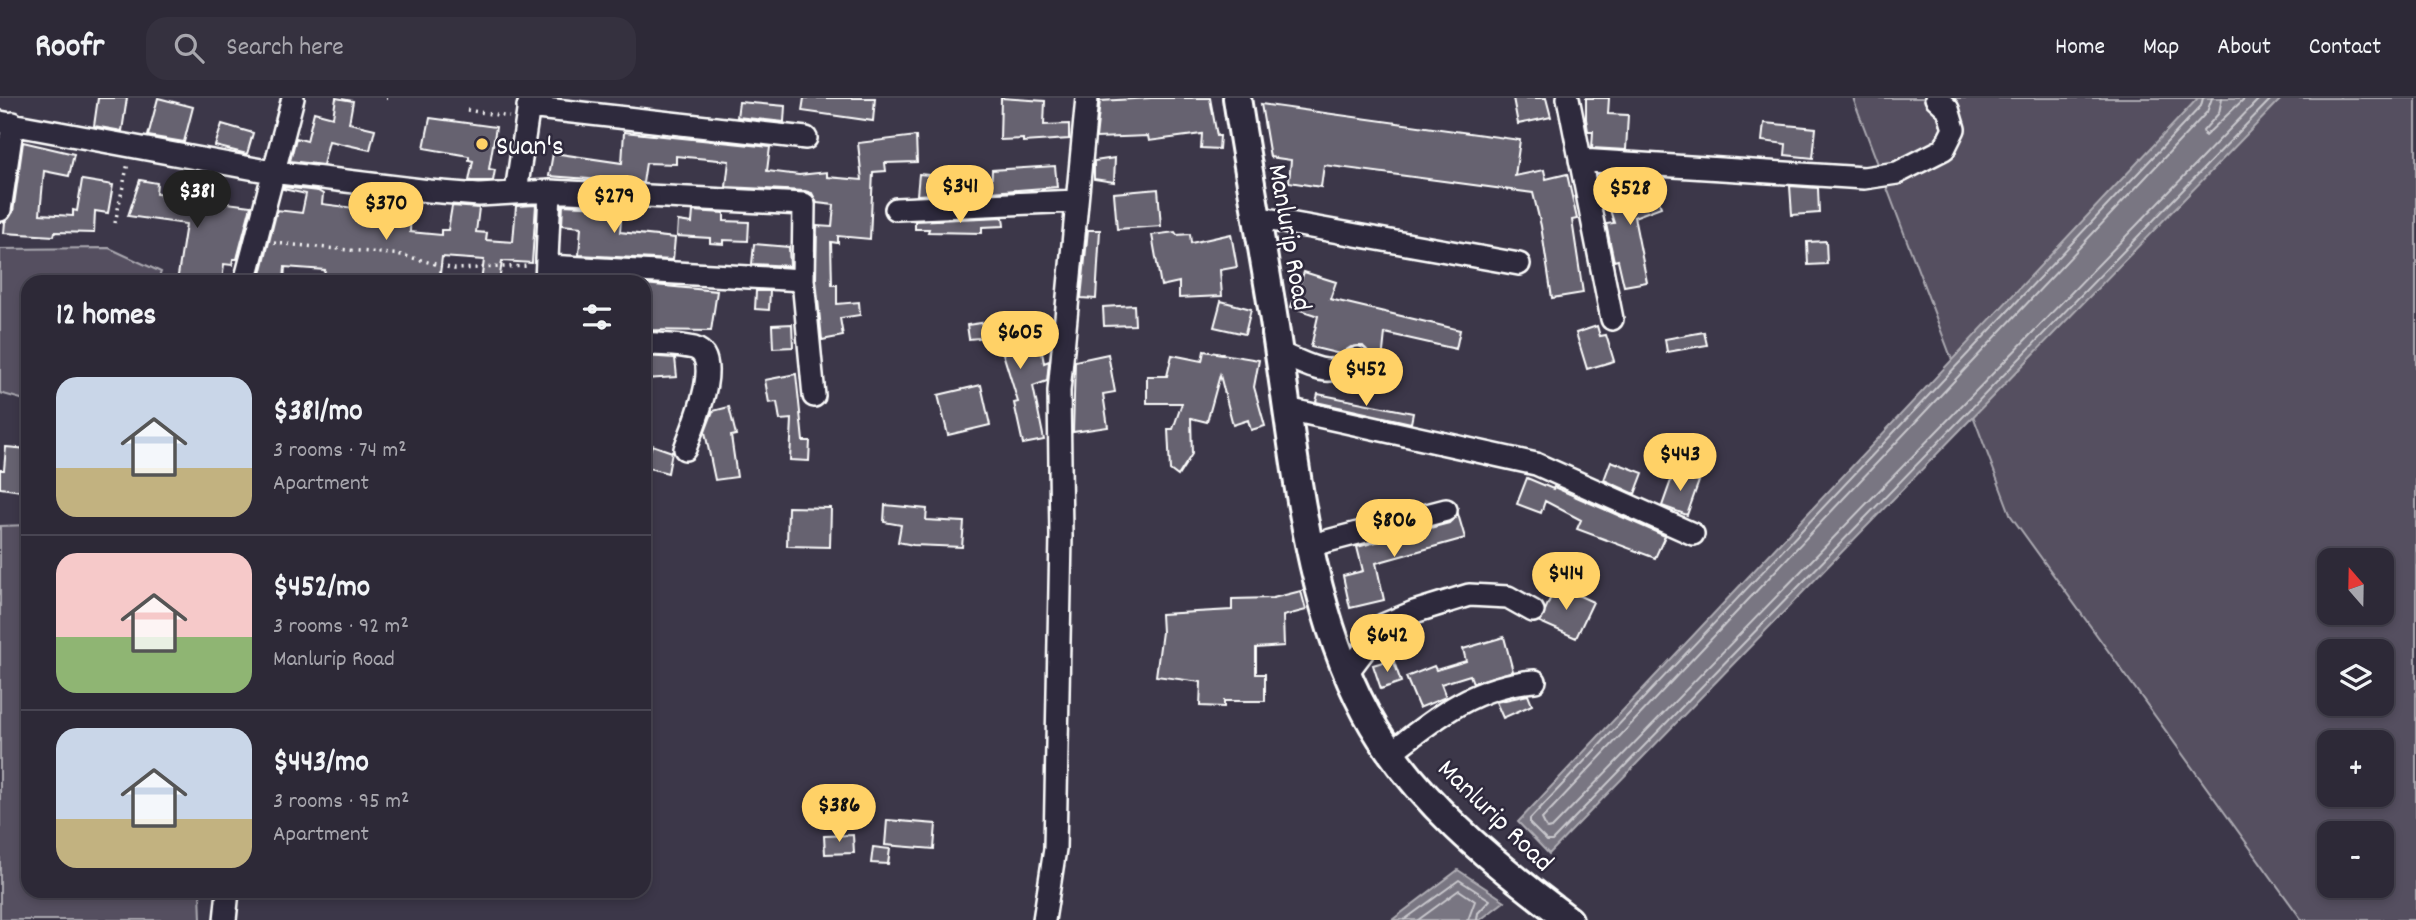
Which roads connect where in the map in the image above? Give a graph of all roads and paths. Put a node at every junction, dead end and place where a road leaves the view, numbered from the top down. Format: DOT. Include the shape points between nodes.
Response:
graph roads {
  1 [pos="293,98"];
  2 [pos="1087,98"];
  3 [pos="1237,98"];
  4 [pos="1568,98"];
  5 [pos="1936,98"];
  6 [pos="528,108"];
  7 [pos="467,110"];
  8 [pos="6,122"];
  9 [pos="806,138"];
  10 [pos="132,145"];
  11 [pos="1580,160"];
  12 [pos="272,172"];
  13 [pos="550,191"];
  14 [pos="516,192"];
  15 [pos="1077,201"];
  16 [pos="896,209"];
  17 [pos="0,210"];
  18 [pos="1255,217"];
  19 [pos="115,223"];
  20 [pos="254,241"];
  21 [pos="1519,264"];
  22 [pos="546,274"];
  23 [pos="246,275"];
  24 [pos="589,275"];
  25 [pos="651,276"];
  26 [pos="803,280"];
  27 [pos="1612,319"];
  28 [pos="651,344"];
  29 [pos="1279,353"];
  30 [pos="1358,358"];
  31 [pos="814,396"];
  32 [pos="1287,409"];
  33 [pos="685,449"];
  34 [pos="1446,510"];
  35 [pos="1693,534"];
  36 [pos="1311,545"];
  37 [pos="1533,611"];
  38 [pos="1347,673"];
  39 [pos="1535,681"];
  40 [pos="1392,751"];
  41 [pos="227,898"];
  42 [pos="225,920"];
  43 [pos="1044,920"];
  44 [pos="1569,920"];
  1 -- 12 [label="street"];
  2 -- 15 [label="street"];
  3 -- 18 [label="main road, Manlurip Road"];
  4 -- 11 [label="street"];
  5 -- 11 [label="street" via="1948,108 1954,129 1944,149 1897,173 1864,178"];
  6 -- 7 [label="path"];
  6 -- 9 [label="street"];
  6 -- 14 [label="street"];
  8 -- 10 [label="street"];
  8 -- 17 [label="street"];
  10 -- 12 [label="street"];
  10 -- 19 [label="path"];
  11 -- 27 [label="street"];
  12 -- 14 [label="street" via="454,193"];
  12 -- 20 [label="street"];
  13 -- 14 [label="street"];
  13 -- 22 [label="street"];
  13 -- 26 [label="street" via="804,204"];
  15 -- 16 [label="street"];
  15 -- 43 [label="street" via="1059,391 1055,849"];
  18 -- 21 [label="street"];
  18 -- 29 [label="main road, Manlurip Road"];
  20 -- 22 [label="path" via="402,255 454,269"];
  20 -- 23 [label="street"];
  22 -- 24 [label="street"];
  25 -- 26 [label="street"];
  26 -- 31 [label="street"];
  28 -- 33 [label="street" via="696,349 706,359 709,375"];
  29 -- 30 [label="street" via="1330,373"];
  29 -- 32 [label="main road, Manlurip Road"];
  32 -- 35 [label="street" via="1536,464"];
  32 -- 36 [label="main road, Manlurip Road"];
  34 -- 36 [label="street"];
  36 -- 38 [label="main road, Manlurip Road" via="1330,632"];
  37 -- 38 [label="street" via="1507,597 1469,595 1414,611 1383,625"];
  38 -- 40 [label="main road, Manlurip Road" via="1367,716"];
  39 -- 40 [label="street" via="1506,683 1465,700"];
  40 -- 44 [label="main road, Manlurip Road" via="1429,801 1510,877"];
  41 -- 42 [label="street"];
}
